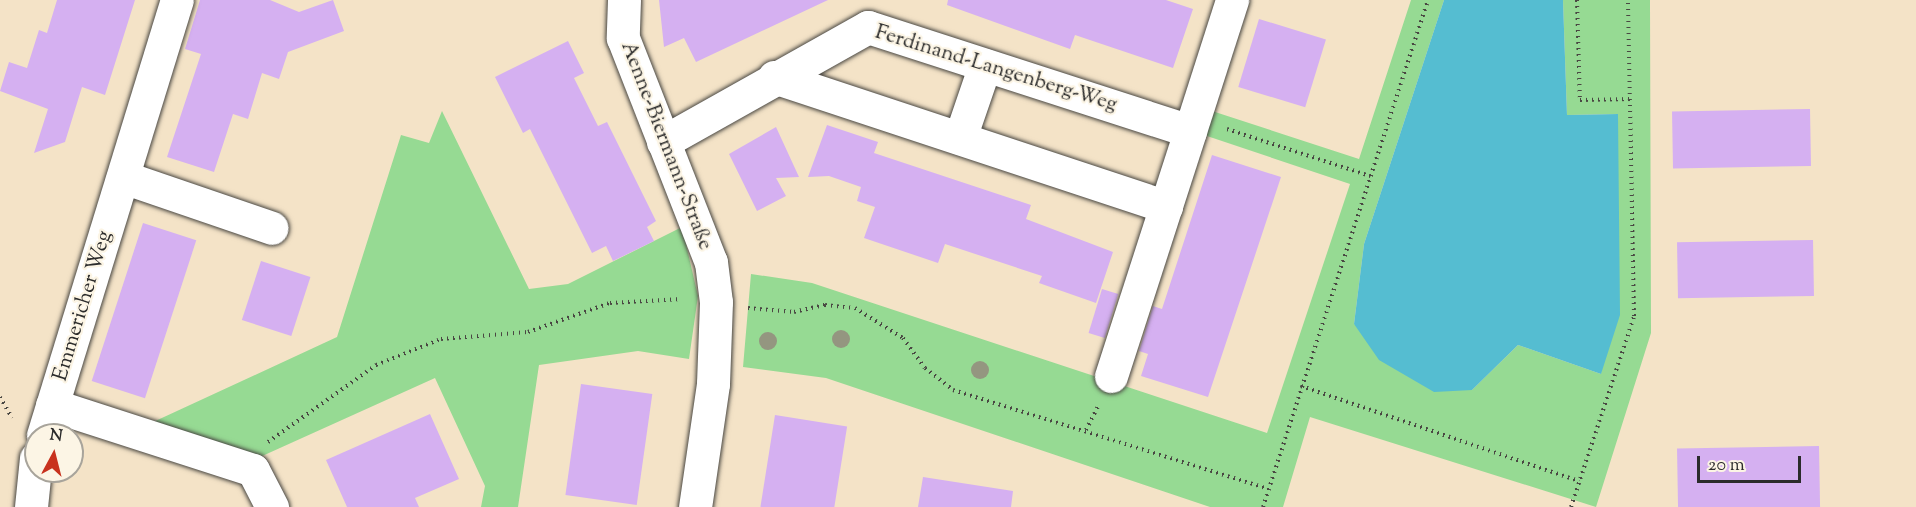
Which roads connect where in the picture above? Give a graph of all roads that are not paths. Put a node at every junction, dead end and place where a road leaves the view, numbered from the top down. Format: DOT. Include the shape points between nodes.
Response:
graph roads {
  1 [pos="177,0"];
  2 [pos="624,0"];
  3 [pos="1232,0"];
  4 [pos="986,65"];
  5 [pos="774,77"];
  6 [pos="1192,125"];
  7 [pos="960,138"];
  8 [pos="663,142"];
  9 [pos="123,177"];
  10 [pos="1166,207"];
  11 [pos="272,228"];
  12 [pos="1111,376"];
  13 [pos="48,420"];
  14 [pos="33,483"];
  15 [pos="31,507"];
  16 [pos="272,507"];
  17 [pos="695,507"];
  1 -- 9 [label="street, Emmericher Weg"];
  2 -- 8 [label="street, Aenne-Biermann-Straße" via="623,38"];
  3 -- 6 [label="street"];
  4 -- 5 [label="street, Ferdinand-Langenberg-Weg" via="868,27"];
  4 -- 6 [label="street, Ferdinand-Langenberg-Weg"];
  4 -- 7 [label="street"];
  5 -- 7 [label="street"];
  5 -- 8 [label="street, Ferdinand-Langenberg-Weg"];
  6 -- 10 [label="street"];
  7 -- 10 [label="street"];
  8 -- 17 [label="street, Aenne-Biermann-Straße" via="711,262 716,302 713,384"];
  9 -- 11 [label="street"];
  9 -- 13 [label="street, Emmericher Weg"];
  10 -- 12 [label="street"];
  13 -- 16 [label="street" via="253,470"];
  14 -- 15 [label="street"];
}
